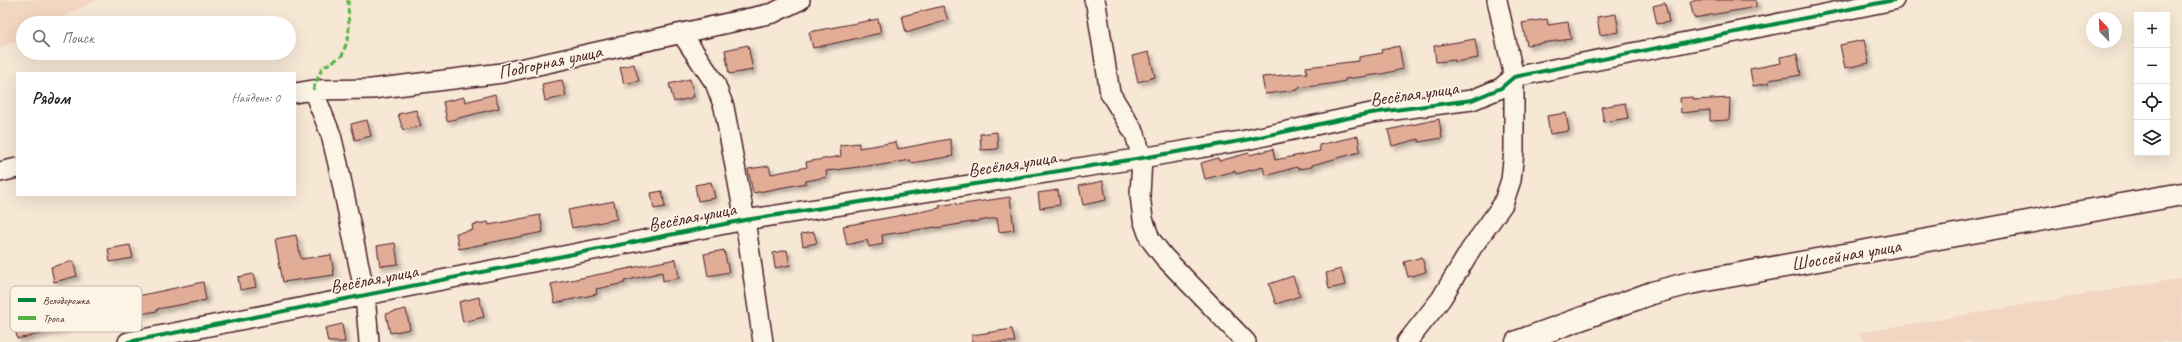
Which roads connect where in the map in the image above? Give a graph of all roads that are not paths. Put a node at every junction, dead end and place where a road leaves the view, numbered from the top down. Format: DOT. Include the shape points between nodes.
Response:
graph roads {
  1 [pos="800,0"];
  2 [pos="1094,0"];
  3 [pos="1497,0"];
  4 [pos="1894,0"];
  5 [pos="682,34"];
  6 [pos="1514,77"];
  7 [pos="313,90"];
  8 [pos="296,93"];
  9 [pos="1142,158"];
  10 [pos="16,168"];
  11 [pos="0,172"];
  12 [pos="2182,194"];
  13 [pos="745,220"];
  14 [pos="365,295"];
  15 [pos="128,342"];
  16 [pos="369,342"];
  17 [pos="763,342"];
  18 [pos="1246,342"];
  19 [pos="1407,342"];
  20 [pos="1517,342"];
  1 -- 5 [label="street, Подгорная улица" via="773,13"];
  2 -- 9 [label="street" via="1110,93 1135,134"];
  3 -- 6 [label="street"];
  4 -- 6 [label="street, Весёлая улица"];
  5 -- 7 [label="street, Подгорная улица" via="502,73 372,90"];
  5 -- 13 [label="street" via="715,82 724,106"];
  6 -- 9 [label="street, Весёлая улица" via="1500,88 1472,100 1371,113 1246,140"];
  6 -- 19 [label="street" via="1514,151 1511,180 1503,204 1471,249 1441,299"];
  7 -- 8 [label="street, Подгорная улица"];
  7 -- 14 [label="street" via="331,134"];
  9 -- 13 [label="street, Весёлая улица"];
  9 -- 18 [label="street" via="1140,195 1143,219 1150,239 1164,257"];
  10 -- 11 [label="street"];
  12 -- 20 [label="main road, Шоссейная улица" via="1690,283 1629,301"];
  13 -- 14 [label="street, Весёлая улица"];
  13 -- 17 [label="street"];
  14 -- 15 [label="street, Весёлая улица"];
  14 -- 16 [label="street"];
}
